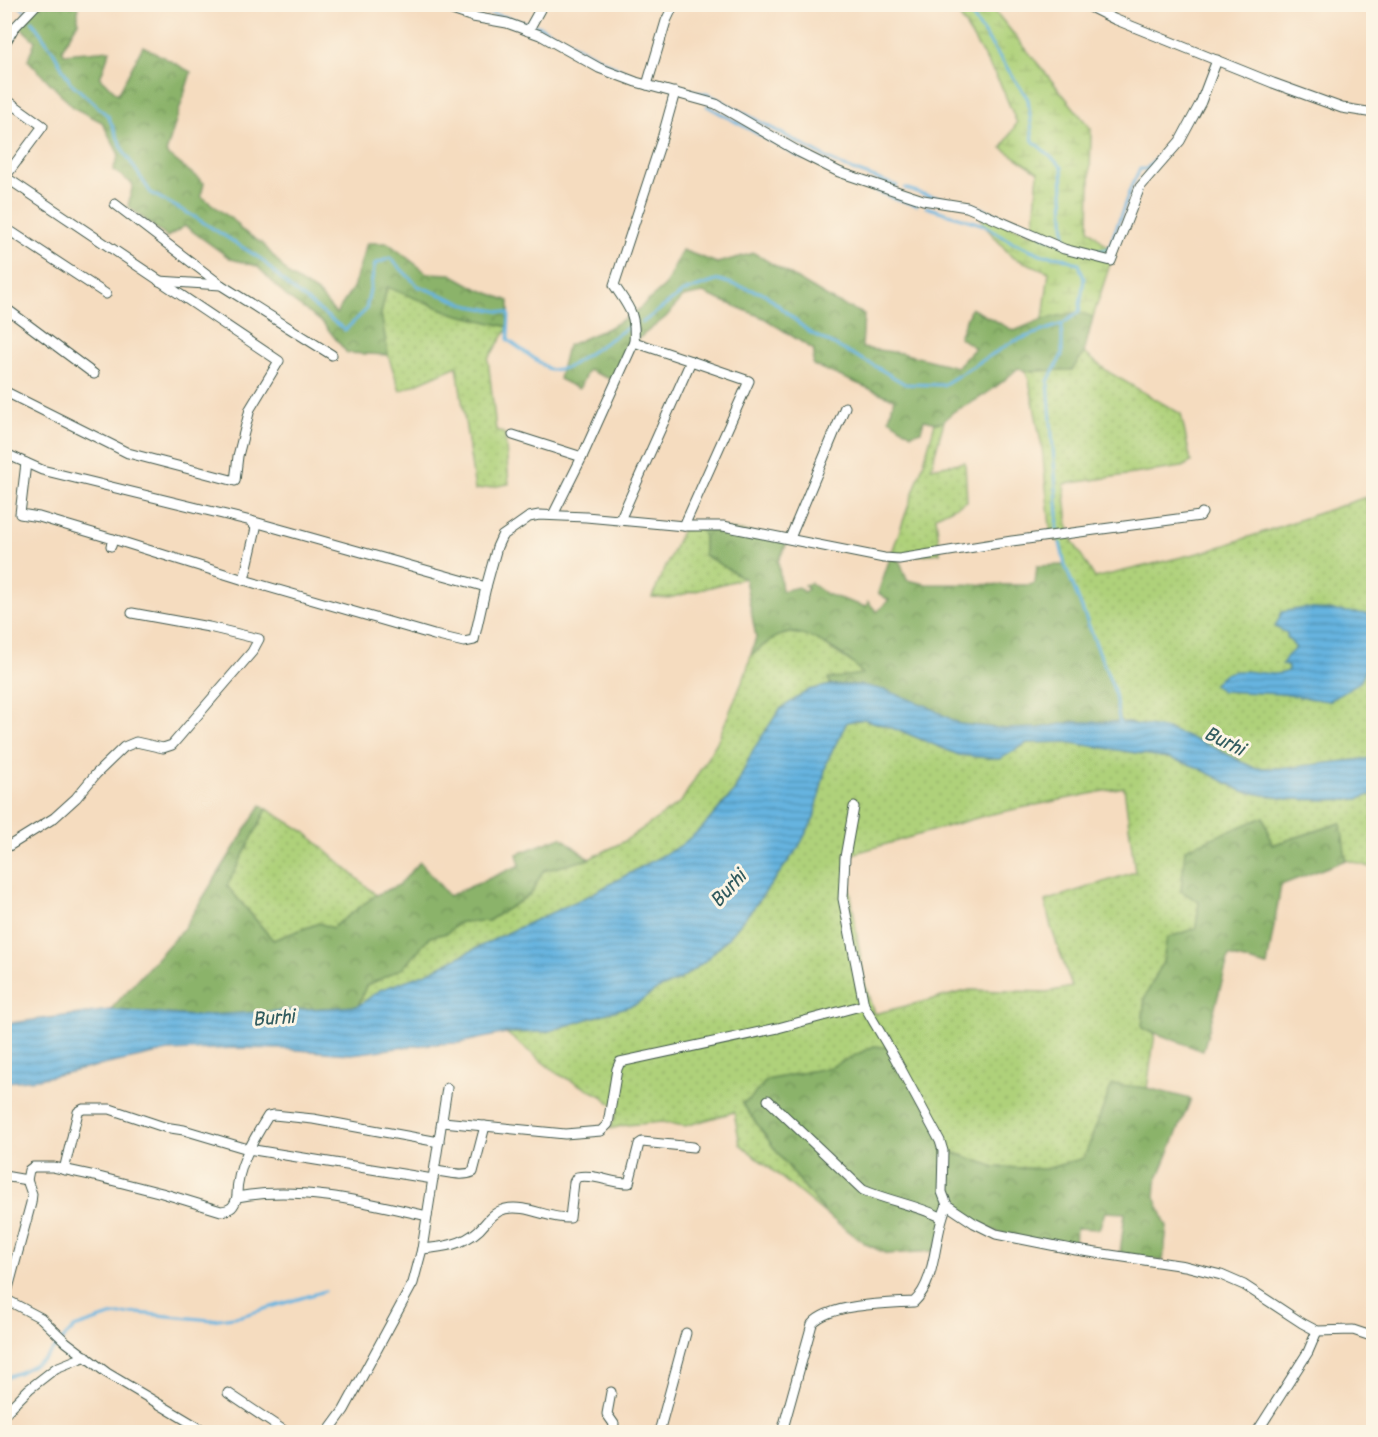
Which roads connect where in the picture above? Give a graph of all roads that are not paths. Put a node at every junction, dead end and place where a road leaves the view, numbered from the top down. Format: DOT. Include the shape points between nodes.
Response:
graph roads {
  1 [pos="434,4"];
  2 [pos="543,4"];
  3 [pos="674,4"];
  4 [pos="1084,4"];
  5 [pos="34,5"];
  6 [pos="528,30"];
  7 [pos="4,45"];
  8 [pos="1216,60"];
  9 [pos="647,85"];
  10 [pos="675,92"];
  11 [pos="4,98"];
  12 [pos="1374,113"];
  13 [pos="5,176"];
  14 [pos="115,204"];
  15 [pos="4,227"];
  16 [pos="157,281"];
  17 [pos="221,285"];
  18 [pos="106,294"];
  19 [pos="4,307"];
  20 [pos="634,342"];
  21 [pos="332,356"];
  22 [pos="691,361"];
  23 [pos="94,374"];
  24 [pos="4,391"];
  25 [pos="845,407"];
  26 [pos="513,435"];
  27 [pos="4,453"];
  28 [pos="582,457"];
  29 [pos="27,463"];
  30 [pos="1202,513"];
  31 [pos="553,515"];
  32 [pos="620,520"];
  33 [pos="250,521"];
  34 [pos="684,526"];
  35 [pos="790,538"];
  36 [pos="244,580"];
  37 [pos="486,587"];
  38 [pos="132,613"];
  39 [pos="854,807"];
  40 [pos="4,849"];
  41 [pos="864,1005"];
  42 [pos="447,1088"];
  43 [pos="768,1100"];
  44 [pos="443,1122"];
  45 [pos="485,1126"];
  46 [pos="440,1142"];
  47 [pos="693,1147"];
  48 [pos="248,1149"];
  49 [pos="64,1170"];
  50 [pos="434,1175"];
  51 [pos="4,1176"];
  52 [pos="27,1180"];
  53 [pos="237,1197"];
  54 [pos="947,1205"];
  55 [pos="427,1216"];
  56 [pos="941,1217"];
  57 [pos="422,1249"];
  58 [pos="1317,1331"];
  59 [pos="686,1333"];
  60 [pos="1374,1337"];
  61 [pos="86,1356"];
  62 [pos="611,1392"];
  63 [pos="228,1393"];
  64 [pos="4,1414"];
  65 [pos="206,1432"];
  66 [pos="286,1432"];
  67 [pos="328,1432"];
  68 [pos="613,1432"];
  69 [pos="659,1432"];
  70 [pos="782,1432"];
  71 [pos="1257,1432"];
  1 -- 6 [label="street"];
  2 -- 6 [label="street"];
  3 -- 9 [label="street"];
  4 -- 8 [label="street"];
  5 -- 7 [label="street"];
  6 -- 9 [label="street" via="599,68"];
  8 -- 10 [label="street" via="1201,102 1180,141 1140,187 1111,261 1064,249 967,207 923,200 839,172 716,104"];
  8 -- 12 [label="street" via="1342,108"];
  9 -- 10 [label="street"];
  10 -- 20 [label="street" via="614,285 633,314"];
  11 -- 13 [label="street" via="43,126"];
  13 -- 16 [label="street"];
  14 -- 17 [label="street"];
  15 -- 18 [label="street"];
  16 -- 17 [label="street"];
  16 -- 24 [label="street" via="279,362 250,409 235,481 128,453"];
  17 -- 21 [label="street"];
  19 -- 23 [label="street"];
  20 -- 22 [label="street"];
  20 -- 28 [label="street"];
  22 -- 32 [label="street"];
  22 -- 34 [label="street" via="749,381"];
  25 -- 35 [label="street"];
  26 -- 28 [label="street"];
  27 -- 29 [label="street"];
  28 -- 31 [label="street"];
  29 -- 33 [label="street"];
  29 -- 36 [label="street" via="20,514"];
  30 -- 35 [label="street" via="899,559"];
  31 -- 32 [label="street"];
  31 -- 37 [label="street" via="529,517 502,536"];
  32 -- 34 [label="street"];
  33 -- 36 [label="street" via="256,528"];
  33 -- 37 [label="street"];
  34 -- 35 [label="street" via="723,526"];
  36 -- 37 [label="street" via="464,642 474,640"];
  38 -- 40 [label="street" via="258,639 252,652 172,745 163,748 136,742 124,747 54,818"];
  39 -- 41 [label="street" via="845,856 843,899"];
  41 -- 45 [label="street" via="620,1062 608,1124 601,1131 565,1134"];
  41 -- 54 [label="street" via="940,1141 942,1192"];
  42 -- 44 [label="street"];
  43 -- 56 [label="street" via="863,1190"];
  44 -- 45 [label="street"];
  44 -- 46 [label="street"];
  45 -- 50 [label="street" via="473,1172"];
  46 -- 48 [label="street" via="274,1114 268,1116"];
  46 -- 50 [label="street"];
  47 -- 57 [label="street" via="642,1142 629,1183 577,1177 570,1218 506,1209 492,1216 466,1240 445,1248"];
  48 -- 49 [label="street" via="110,1109 83,1109 78,1112"];
  48 -- 50 [label="street"];
  48 -- 53 [label="street"];
  49 -- 52 [label="street" via="33,1167"];
  49 -- 53 [label="street" via="221,1211 230,1210"];
  50 -- 55 [label="street"];
  51 -- 52 [label="street"];
  52 -- 61 [label="street" via="31,1203 7,1300 41,1318"];
  53 -- 55 [label="street" via="316,1195"];
  54 -- 56 [label="street"];
  54 -- 58 [label="street" via="996,1234 1221,1275"];
  55 -- 57 [label="street"];
  56 -- 70 [label="street" via="928,1281 914,1302 877,1303 822,1315 812,1324"];
  57 -- 67 [label="street" via="413,1283"];
  58 -- 60 [label="street" via="1353,1330"];
  58 -- 71 [label="street"];
  59 -- 69 [label="street"];
  61 -- 64 [label="street" via="56,1368"];
  61 -- 65 [label="street" via="107,1373"];
  62 -- 68 [label="street" via="607,1414 614,1424"];
  63 -- 66 [label="street"];
}
